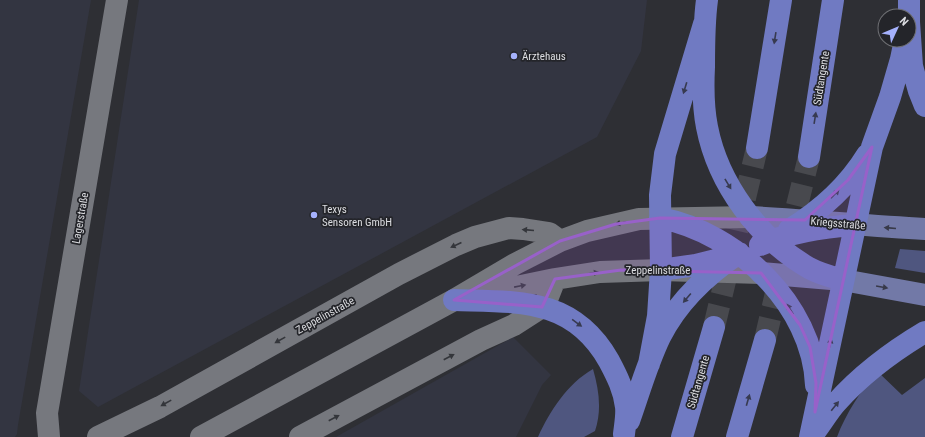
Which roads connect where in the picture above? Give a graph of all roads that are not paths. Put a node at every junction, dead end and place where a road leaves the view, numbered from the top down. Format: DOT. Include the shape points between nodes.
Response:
graph roads {
  1 [pos="117,0"];
  2 [pos="707,0"];
  3 [pos="781,0"];
  4 [pos="833,0"];
  5 [pos="704,24"];
  6 [pos="903,48"];
  7 [pos="911,48"];
  8 [pos="925,106"];
  9 [pos="872,147"];
  10 [pos="757,148"];
  11 [pos="809,157"];
  12 [pos="750,217"];
  13 [pos="660,218"];
  14 [pos="805,220"];
  15 [pos="855,225"];
  16 [pos="925,229"];
  17 [pos="771,240"];
  18 [pos="560,241"];
  19 [pos="739,254"];
  20 [pos="661,270"];
  21 [pos="715,271"];
  22 [pos="761,273"];
  23 [pos="555,279"];
  24 [pos="843,280"];
  25 [pos="925,295"];
  26 [pos="454,300"];
  27 [pos="542,307"];
  28 [pos="714,327"];
  29 [pos="925,332"];
  30 [pos="765,340"];
  31 [pos="649,364"];
  32 [pos="816,412"];
  33 [pos="204,436"];
  34 [pos="624,436"];
  35 [pos="48,437"];
  36 [pos="98,437"];
  37 [pos="300,437"];
  38 [pos="682,437"];
  39 [pos="737,437"];
  40 [pos="811,437"];
  1 -- 35 [label="street, Lagerstraße" via="47,413"];
  2 -- 5 [label="highway"];
  3 -- 10 [label="highway, one-way"];
  11 -- 4 [label="highway, Südtangente, one-way"];
  5 -- 12 [label="highway, one-way" via="703,95 712,149 722,174"];
  5 -- 13 [label="highway, one-way" via="665,154"];
  6 -- 9 [label="highway" via="890,97"];
  7 -- 8 [label="highway" via="912,66"];
  14 -- 9 [label="highway, one-way" via="832,198"];
  9 -- 15 [label="highway"];
  12 -- 13 [label="street, Zeppelinstraße"];
  12 -- 14 [label="main road, Kriegsstraße"];
  12 -- 17 [label="highway"];
  13 -- 18 [label="street, Zeppelinstraße, one-way" via="616,224"];
  13 -- 19 [label="highway" via="695,228"];
  13 -- 20 [label="highway"];
  14 -- 15 [label="main road, Kriegsstraße"];
  14 -- 17 [label="highway"];
  16 -- 15 [label="main road, Kriegsstraße, one-way"];
  15 -- 17 [label="highway" via="803,231"];
  15 -- 24 [label="highway"];
  17 -- 19 [label="highway"];
  17 -- 24 [label="highway" via="810,268"];
  18 -- 26 [label="street, Zeppelinstraße"];
  18 -- 36 [label="street, Zeppelinstraße, one-way" via="537,230 509,228 469,240 398,274 160,406"];
  19 -- 20 [label="highway"];
  19 -- 21 [label="highway"];
  19 -- 22 [label="highway"];
  20 -- 21 [label="street, Zeppelinstraße"];
  23 -- 20 [label="street, Zeppelinstraße, one-way" via="600,272"];
  20 -- 31 [label="highway" via="658,316"];
  21 -- 22 [label="street, Zeppelinstraße"];
  21 -- 31 [label="highway, one-way" via="692,291 673,315"];
  22 -- 24 [label="main road"];
  32 -- 22 [label="highway, one-way" via="816,383 810,346 788,304"];
  26 -- 23 [label="street, Zeppelinstraße, one-way"];
  23 -- 27 [label="street"];
  24 -- 25 [label="main road, one-way"];
  32 -- 24 [label="highway, one-way"];
  26 -- 27 [label="highway" via="518,303"];
  26 -- 33 [label="street, Zeppelinstraße"];
  27 -- 34 [label="highway, one-way" via="575,322 590,334 603,350 624,393"];
  37 -- 27 [label="street, one-way"];
  28 -- 38 [label="highway, Südtangente"];
  40 -- 29 [label="highway, one-way" via="836,403 856,384"];
  39 -- 30 [label="highway, one-way"];
  31 -- 34 [label="highway"];
  32 -- 40 [label="highway"];
}
